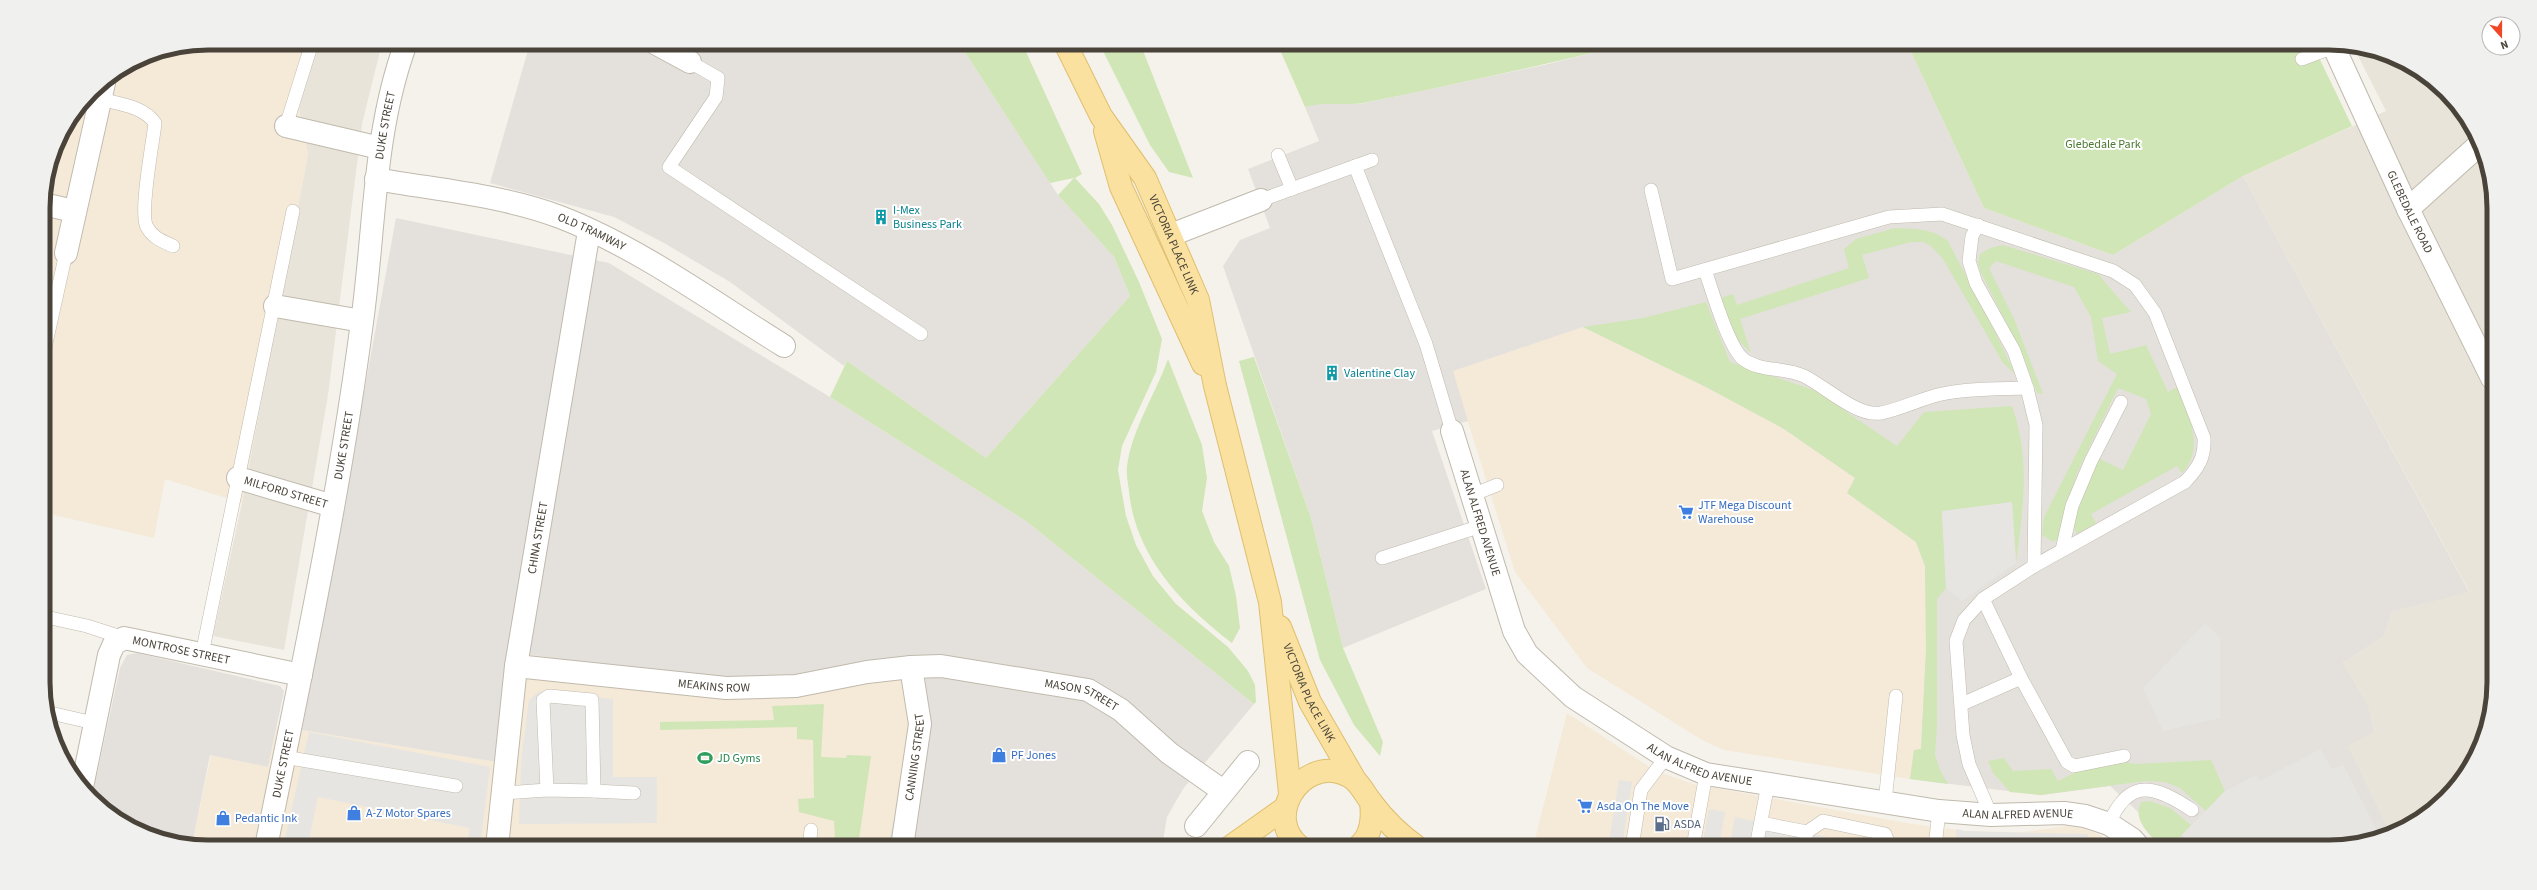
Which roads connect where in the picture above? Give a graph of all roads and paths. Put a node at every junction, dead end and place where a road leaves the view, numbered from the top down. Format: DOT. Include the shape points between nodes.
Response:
graph roads {
  1 [pos="310,50"];
  2 [pos="403,50"];
  3 [pos="668,50"];
  4 [pos="1068,50"];
  5 [pos="2322,50"];
  6 [pos="2335,50"];
  7 [pos="2302,59"];
  8 [pos="690,62"];
  9 [pos="102,91"];
  10 [pos="1101,116"];
  11 [pos="286,126"];
  12 [pos="380,148"];
  13 [pos="2475,148"];
  14 [pos="1278,155"];
  15 [pos="1372,160"];
  16 [pos="1355,166"];
  17 [pos="376,179"];
  18 [pos="1292,189"];
  19 [pos="1651,190"];
  20 [pos="1261,200"];
  21 [pos="50,206"];
  22 [pos="2408,209"];
  23 [pos="74,211"];
  24 [pos="293,211"];
  25 [pos="1978,225"];
  26 [pos="589,231"];
  27 [pos="1171,235"];
  28 [pos="173,246"];
  29 [pos="66,253"];
  30 [pos="1704,270"];
  31 [pos="275,306"];
  32 [pos="362,321"];
  33 [pos="50,325"];
  34 [pos="922,334"];
  35 [pos="784,346"];
  36 [pos="2487,368"];
  37 [pos="1214,386"];
  38 [pos="2027,388"];
  39 [pos="2121,402"];
  40 [pos="1452,431"];
  41 [pos="238,478"];
  42 [pos="1497,485"];
  43 [pos="1472,495"];
  44 [pos="334,506"];
  45 [pos="1480,526"];
  46 [pos="2062,550"];
  47 [pos="1382,558"];
  48 [pos="2034,566"];
  49 [pos="1983,599"];
  50 [pos="1270,602"];
  51 [pos="50,618"];
  52 [pos="124,638"];
  53 [pos="202,654"];
  54 [pos="516,666"];
  55 [pos="911,667"];
  56 [pos="301,676"];
  57 [pos="2021,678"];
  58 [pos="1896,696"];
  59 [pos="1962,704"];
  60 [pos="53,714"];
  61 [pos="94,723"];
  62 [pos="2124,756"];
  63 [pos="284,757"];
  64 [pos="1666,757"];
  65 [pos="1248,762"];
  66 [pos="1706,774"];
  67 [pos="84,779"];
  68 [pos="1356,780"];
  69 [pos="1768,784"];
  70 [pos="456,786"];
  71 [pos="547,790"];
  72 [pos="594,791"];
  73 [pos="1223,792"];
  74 [pos="503,793"];
  75 [pos="634,793"];
  76 [pos="1288,801"];
  77 [pos="1371,802"];
  78 [pos="1885,802"];
  79 [pos="2192,810"];
  80 [pos="1939,811"];
  81 [pos="1991,815"];
  82 [pos="1761,823"];
  83 [pos="2109,824"];
  84 [pos="1196,826"];
  85 [pos="811,830"];
  86 [pos="1807,832"];
  87 [pos="267,840"];
  88 [pos="498,840"];
  89 [pos="810,840"];
  90 [pos="903,840"];
  91 [pos="1239,840"];
  92 [pos="1294,840"];
  93 [pos="1363,840"];
  94 [pos="1408,840"];
  95 [pos="1633,840"];
  96 [pos="1694,840"];
  97 [pos="1757,840"];
  98 [pos="1805,840"];
  99 [pos="1888,840"];
  100 [pos="1935,840"];
  101 [pos="2130,840"];
  1 -- 11 [label="lane"];
  2 -- 12 [label="street, DUKE STREET"];
  3 -- 8 [label="street"];
  4 -- 10 [label="main road, VICTORIA PLACE LINK"];
  5 -- 7 [label="lane"];
  6 -- 22 [label="street, GLEBEDALE ROAD"];
  8 -- 34 [label="lane" via="718,78 716,97 668,167"];
  9 -- 23 [label="street"];
  9 -- 28 [label="lane" via="148,114 154,123 144,211 146,225 155,237"];
  10 -- 27 [label="main road, VICTORIA PLACE LINK" via="1145,178"];
  10 -- 37 [label="main road, VICTORIA PLACE LINK" via="1121,187 1184,327"];
  11 -- 12 [label="street"];
  12 -- 17 [label="street, DUKE STREET"];
  13 -- 22 [label="street"];
  14 -- 18 [label="lane"];
  15 -- 16 [label="lane"];
  16 -- 18 [label="lane"];
  16 -- 40 [label="lane" via="1426,344"];
  17 -- 26 [label="street, OLD TRAMWAY" via="516,204 560,217"];
  17 -- 32 [label="street, DUKE STREET"];
  18 -- 20 [label="lane"];
  19 -- 30 [label="lane" via="1672,279"];
  20 -- 27 [label="street"];
  21 -- 23 [label="street"];
  22 -- 36 [label="street, GLEBEDALE ROAD"];
  23 -- 29 [label="street"];
  24 -- 31 [label="lane"];
  25 -- 30 [label="lane" via="1942,214 1890,217"];
  25 -- 38 [label="lane" via="1972,236 1969,261 1976,283 2014,351"];
  25 -- 46 [label="lane" via="2113,271 2134,285 2155,312 2204,438 2204,452 2198,468 2185,482"];
  26 -- 35 [label="street, OLD TRAMWAY" via="646,260"];
  26 -- 54 [label="street, CHINA STREET"];
  27 -- 37 [label="main road, VICTORIA PLACE LINK" via="1198,300"];
  29 -- 33 [label="lane"];
  30 -- 38 [label="lane" via="1729,337 1742,358 1757,366 1801,375 1865,412 1881,413 1944,393"];
  31 -- 32 [label="street"];
  31 -- 41 [label="lane"];
  32 -- 44 [label="street, DUKE STREET"];
  37 -- 50 [label="main road, VICTORIA PLACE LINK"];
  38 -- 48 [label="lane" via="2036,425"];
  39 -- 46 [label="lane" via="2072,506"];
  40 -- 43 [label="street, ALAN ALFRED AVENUE"];
  41 -- 44 [label="street, MILFORD STREET"];
  41 -- 53 [label="lane"];
  42 -- 43 [label="lane"];
  43 -- 45 [label="street, ALAN ALFRED AVENUE"];
  44 -- 56 [label="street, DUKE STREET"];
  45 -- 47 [label="lane"];
  45 -- 64 [label="street, ALAN ALFRED AVENUE" via="1514,631 1527,654 1573,697"];
  46 -- 48 [label="lane"];
  48 -- 49 [label="lane"];
  49 -- 57 [label="lane"];
  49 -- 59 [label="lane" via="1964,620 1956,641"];
  50 -- 68 [label="main road, VICTORIA PLACE LINK" via="1310,702"];
  50 -- 76 [label="main road, VICTORIA PLACE LINK"];
  51 -- 52 [label="lane"];
  52 -- 53 [label="street, MONTROSE STREET"];
  52 -- 61 [label="street, MONTROSE STREET" via="114,644 109,655"];
  53 -- 56 [label="street, MONTROSE STREET"];
  54 -- 55 [label="street, MEAKINS ROW" via="726,688 796,686"];
  54 -- 74 [label="street, CHINA STREET"];
  55 -- 73 [label="street, MASON STREET" via="941,666 1088,690 1121,710 1169,753"];
  55 -- 90 [label="street, CANNING STREET" via="920,724"];
  56 -- 63 [label="street, DUKE STREET"];
  57 -- 59 [label="lane"];
  57 -- 62 [label="lane" via="2067,762 2074,766"];
  58 -- 78 [label="lane"];
  59 -- 81 [label="lane" via="1963,735 1969,764"];
  60 -- 61 [label="lane"];
  61 -- 67 [label="street, MONTROSE STREET"];
  63 -- 70 [label="lane"];
  63 -- 87 [label="street, DUKE STREET"];
  64 -- 66 [label="street, ALAN ALFRED AVENUE"];
  64 -- 95 [label="lane" via="1641,790"];
  65 -- 73 [label="street"];
  66 -- 69 [label="street, ALAN ALFRED AVENUE"];
  66 -- 96 [label="lane"];
  68 -- 76 [label="main road" via="1342,773 1327,771 1312,774 1299,782"];
  68 -- 77 [label="main road, VICTORIA PLACE LINK" via="1364,788"];
  69 -- 78 [label="street, ALAN ALFRED AVENUE"];
  69 -- 82 [label="lane"];
  71 -- 72 [label="lane"];
  71 -- 72 [label="lane" via="542,709 543,700 549,696 592,700"];
  71 -- 74 [label="lane"];
  72 -- 75 [label="lane"];
  73 -- 84 [label="street"];
  74 -- 88 [label="street, CHINA STREET"];
  76 -- 91 [label="main road"];
  76 -- 92 [label="main road, VICTORIA PLACE LINK" via="1286,823"];
  77 -- 93 [label="main road" via="1373,817 1369,832"];
  77 -- 94 [label="main road, VICTORIA PLACE LINK"];
  78 -- 80 [label="street, ALAN ALFRED AVENUE"];
  79 -- 83 [label="lane" via="2171,796 2154,789 2142,790 2131,794 2116,806"];
  80 -- 81 [label="street, ALAN ALFRED AVENUE"];
  80 -- 100 [label="lane"];
  81 -- 83 [label="street, ALAN ALFRED AVENUE" via="2064,813 2086,816"];
  82 -- 86 [label="lane"];
  82 -- 97 [label="lane"];
  83 -- 101 [label="street, ALAN ALFRED AVENUE"];
  85 -- 89 [label="lane"];
  86 -- 98 [label="lane"];
  86 -- 99 [label="lane" via="1823,821 1886,834"];
}
